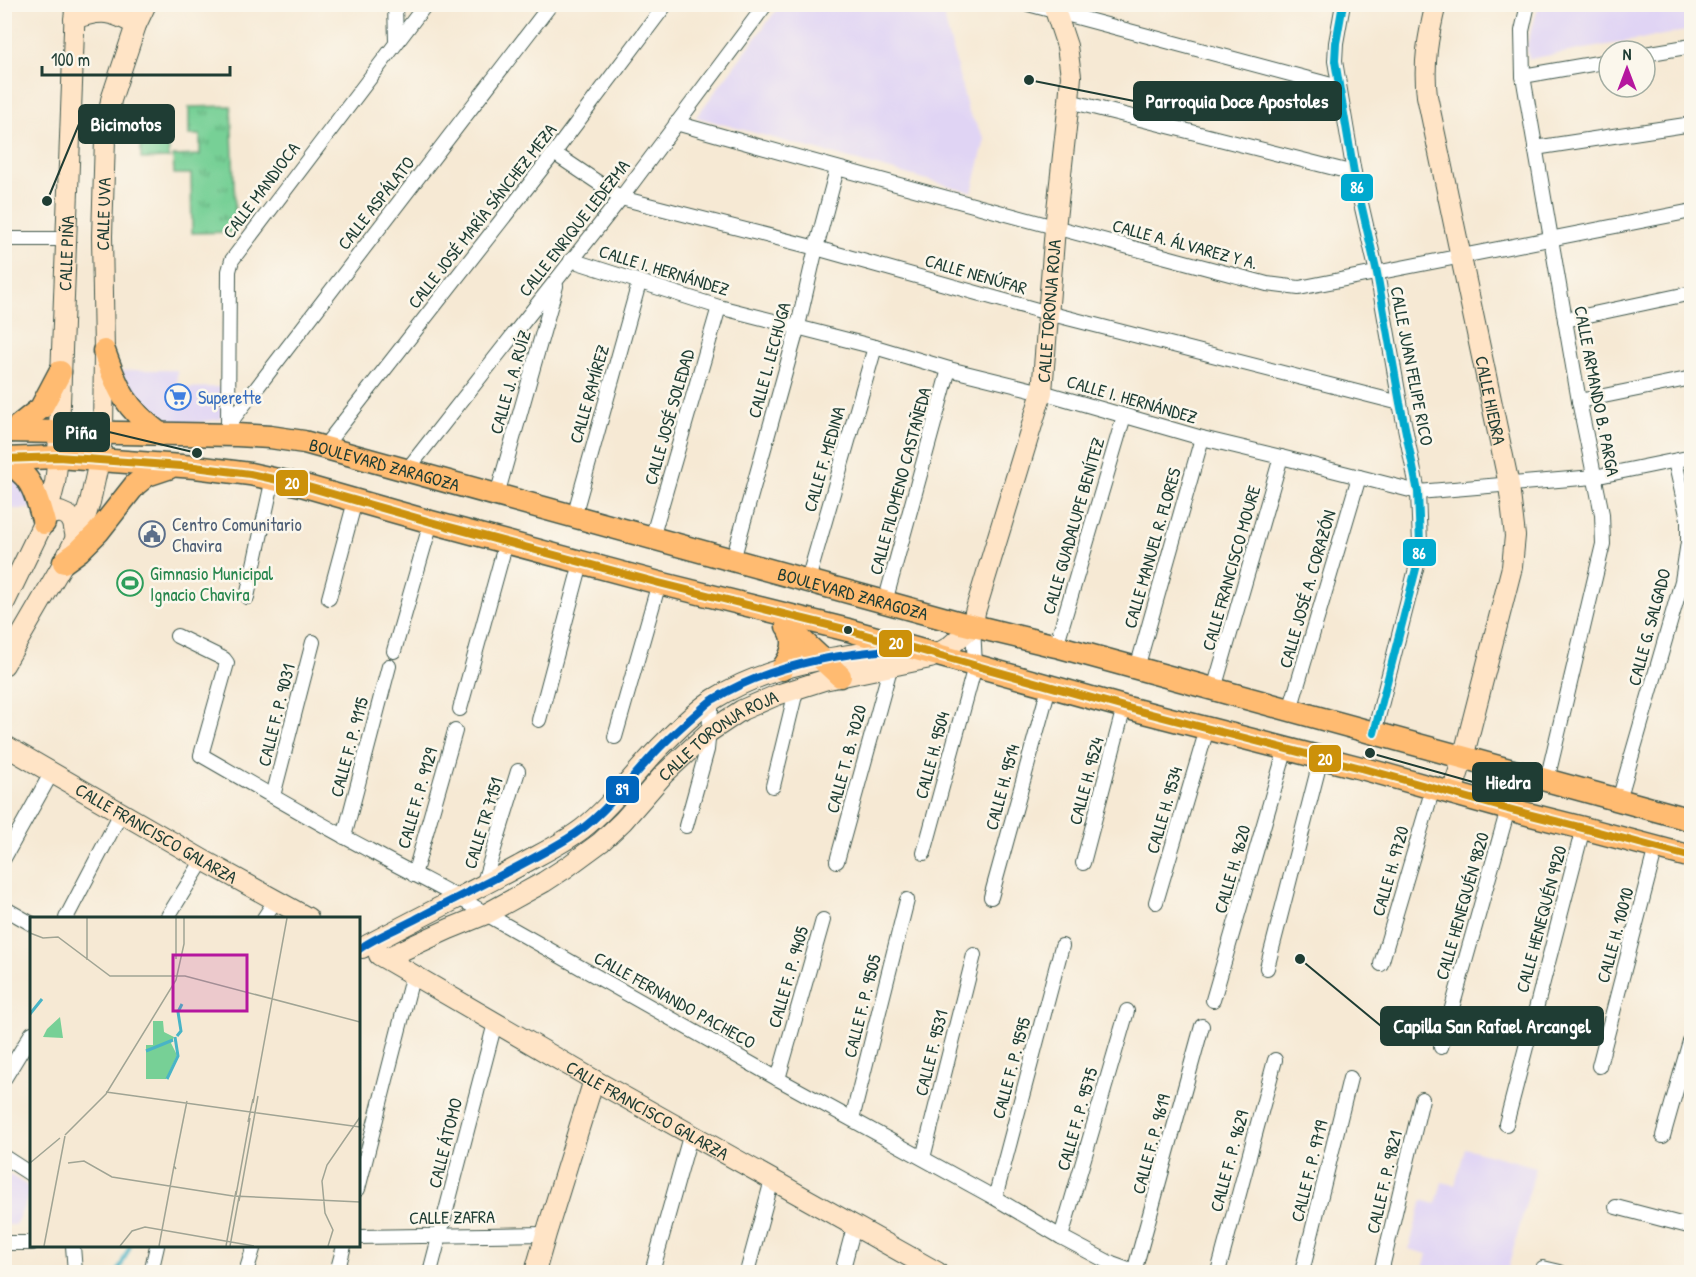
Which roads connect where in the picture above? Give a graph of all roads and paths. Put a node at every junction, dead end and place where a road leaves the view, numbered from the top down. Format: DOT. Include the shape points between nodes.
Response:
graph roads {
  1 [pos="146,4"];
  2 [pos="395,4"];
  3 [pos="426,4"];
  4 [pos="551,4"];
  5 [pos="666,4"];
  6 [pos="766,4"];
  7 [pos="1028,4"];
  8 [pos="1342,4"];
  9 [pos="1436,4"];
  10 [pos="1528,4"];
  11 [pos="102,8"];
  12 [pos="1054,8"];
  13 [pos="74,12"];
  14 [pos="136,25"];
  15 [pos="396,42"];
  16 [pos="1692,46"];
  17 [pos="1657,52"];
  18 [pos="1597,63"];
  19 [pos="1523,76"];
  20 [pos="1339,87"];
  21 [pos="1069,101"];
  22 [pos="676,123"];
  23 [pos="1692,124"];
  24 [pos="1535,148"];
  25 [pos="554,153"];
  26 [pos="837,169"];
  27 [pos="1354,173"];
  28 [pos="621,198"];
  29 [pos="1692,211"];
  30 [pos="1055,228"];
  31 [pos="1551,238"];
  32 [pos="4,239"];
  33 [pos="66,239"];
  34 [pos="816,248"];
  35 [pos="1460,256"];
  36 [pos="571,260"];
  37 [pos="1377,273"];
  38 [pos="558,278"];
  39 [pos="639,283"];
  40 [pos="1692,293"];
  41 [pos="719,307"];
  42 [pos="1048,313"];
  43 [pos="1565,320"];
  44 [pos="798,326"];
  45 [pos="874,347"];
  46 [pos="104,351"];
  47 [pos="949,369"];
  48 [pos="60,372"];
  49 [pos="1692,378"];
  50 [pos="1042,392"];
  51 [pos="1579,401"];
  52 [pos="1400,403"];
  53 [pos="1124,416"];
  54 [pos="228,429"];
  55 [pos="60,430"];
  56 [pos="8,431"];
  57 [pos="103,431"];
  58 [pos="160,434"];
  59 [pos="1202,438"];
  60 [pos="324,447"];
  61 [pos="58,457"];
  62 [pos="1281,457"];
  63 [pos="1692,457"];
  64 [pos="4,461"];
  65 [pos="99,461"];
  66 [pos="1675,461"];
  67 [pos="175,466"];
  68 [pos="407,470"];
  69 [pos="1359,477"];
  70 [pos="1594,477"];
  71 [pos="273,478"];
  72 [pos="1509,485"];
  73 [pos="1418,492"];
  74 [pos="497,495"];
  75 [pos="355,501"];
  76 [pos="573,516"];
  77 [pos="45,519"];
  78 [pos="431,522"];
  79 [pos="76,538"];
  80 [pos="652,538"];
  81 [pos="506,542"];
  82 [pos="733,560"];
  83 [pos="64,562"];
  84 [pos="581,562"];
  85 [pos="808,580"];
  86 [pos="659,583"];
  87 [pos="246,597"];
  88 [pos="329,598"];
  89 [pos="885,602"];
  90 [pos="4,604"];
  91 [pos="969,620"];
  92 [pos="784,621"];
  93 [pos="177,636"];
  94 [pos="313,642"];
  95 [pos="1056,646"];
  96 [pos="915,648"];
  97 [pos="394,651"];
  98 [pos="938,654"];
  99 [pos="822,659"];
  100 [pos="4,665"];
  101 [pos="891,665"];
  102 [pos="389,666"];
  103 [pos="975,666"];
  104 [pos="1137,668"];
  105 [pos="782,669"];
  106 [pos="840,676"];
  107 [pos="797,687"];
  108 [pos="1048,687"];
  109 [pos="1214,689"];
  110 [pos="712,700"];
  111 [pos="1124,707"];
  112 [pos="460,709"];
  113 [pos="1290,710"];
  114 [pos="539,720"];
  115 [pos="1207,729"];
  116 [pos="454,731"];
  117 [pos="709,732"];
  118 [pos="1374,733"];
  119 [pos="615,737"];
  120 [pos="4,745"];
  121 [pos="1286,748"];
  122 [pos="1321,758"];
  123 [pos="1463,758"];
  124 [pos="518,771"];
  125 [pos="52,772"];
  126 [pos="1547,780"];
  127 [pos="773,786"];
  128 [pos="1443,790"];
  129 [pos="273,796"];
  130 [pos="1619,800"];
  131 [pos="1508,810"];
  132 [pos="121,813"];
  133 [pos="1692,820"];
  134 [pos="686,826"];
  135 [pos="1583,828"];
  136 [pos="344,837"];
  137 [pos="1656,847"];
  138 [pos="924,853"];
  139 [pos="1692,857"];
  140 [pos="4,858"];
  141 [pos="203,860"];
  142 [pos="837,861"];
  143 [pos="1083,863"];
  144 [pos="414,876"];
  145 [pos="483,885"];
  146 [pos="459,897"];
  147 [pos="991,897"];
  148 [pos="907,900"];
  149 [pos="275,901"];
  150 [pos="1156,902"];
  151 [pos="4,908"];
  152 [pos="486,914"];
  153 [pos="67,917"];
  154 [pos="168,917"];
  155 [pos="265,917"];
  156 [pos="306,917"];
  157 [pos="823,920"];
  158 [pos="30,923"];
  159 [pos="1062,946"];
  160 [pos="360,948"];
  161 [pos="974,956"];
  162 [pos="386,958"];
  163 [pos="1381,964"];
  164 [pos="1267,968"];
  165 [pos="413,974"];
  166 [pos="1213,1000"];
  167 [pos="1127,1011"];
  168 [pos="495,1023"];
  169 [pos="1202,1026"];
  170 [pos="1692,1034"];
  171 [pos="30,1036"];
  172 [pos="1441,1047"];
  173 [pos="1275,1060"];
  174 [pos="1599,1066"];
  175 [pos="1350,1078"];
  176 [pos="4,1079"];
  177 [pos="778,1079"];
  178 [pos="594,1080"];
  179 [pos="1422,1099"];
  180 [pos="852,1119"];
  181 [pos="1506,1124"];
  182 [pos="691,1133"];
  183 [pos="1663,1136"];
  184 [pos="4,1157"];
  185 [pos="923,1158"];
  186 [pos="30,1174"];
  187 [pos="772,1180"];
  188 [pos="360,1181"];
  189 [pos="995,1198"];
  190 [pos="1616,1207"];
  191 [pos="854,1227"];
  192 [pos="1692,1227"];
  193 [pos="546,1234"];
  194 [pos="440,1235"];
  195 [pos="360,1237"];
  196 [pos="1061,1237"];
  197 [pos="4,1243"];
  198 [pos="30,1243"];
  199 [pos="73,1247"];
  200 [pos="157,1247"];
  201 [pos="253,1247"];
  202 [pos="343,1247"];
  203 [pos="1543,1268"];
  204 [pos="75,1272"];
  205 [pos="151,1272"];
  206 [pos="246,1272"];
  207 [pos="337,1272"];
  208 [pos="430,1272"];
  209 [pos="535,1272"];
  210 [pos="652,1272"];
  211 [pos="747,1272"];
  212 [pos="842,1272"];
  213 [pos="936,1272"];
  214 [pos="1134,1272"];
  215 [pos="1218,1272"];
  216 [pos="1302,1272"];
  217 [pos="1382,1272"];
  218 [pos="1560,1272"];
  1 -- 14 [label="street, CALLE UVA"];
  2 -- 15 [label="street"];
  3 -- 15 [label="street, CALLE MANDIOCA"];
  4 -- 54 [label="street, CALLE ASPÁLATO"];
  5 -- 25 [label="street, CALLE JOSÉ MARÍA SÁNCHEZ MEZA"];
  6 -- 22 [label="street, CALLE ENRIQUE LEDEZMA"];
  7 -- 12 [label="street"];
  8 -- 20 [label="street, CALLE JUAN FELIPE RICO" via="1335,61"];
  9 -- 35 [label="street, CALLE HIEDRA" via="1428,36 1425,76"];
  10 -- 19 [label="street, CALLE ARMANDO B. PARGA" via="1522,31"];
  11 -- 13 [label="street"];
  11 -- 14 [label="street"];
  12 -- 20 [label="street"];
  12 -- 21 [label="street, CALLE TORONJA ROJA" via="1070,62"];
  13 -- 33 [label="street, CALLE PIÑA"];
  14 -- 46 [label="street, CALLE UVA" via="111,100 105,139"];
  15 -- 54 [label="street, CALLE MANDIOCA" via="232,260"];
  16 -- 17 [label="street"];
  18 -- 19 [label="street"];
  19 -- 24 [label="street, CALLE ARMANDO B. PARGA"];
  20 -- 27 [label="street, CALLE JUAN FELIPE RICO"];
  21 -- 27 [label="street"];
  21 -- 30 [label="street, CALLE TORONJA ROJA"];
  22 -- 26 [label="street, CALLE A. ÁLVAREZ Y A."];
  22 -- 28 [label="street, CALLE ENRIQUE LEDEZMA"];
  23 -- 24 [label="street"];
  24 -- 31 [label="street, CALLE ARMANDO B. PARGA"];
  25 -- 28 [label="street, CALLE NENÚFAR"];
  25 -- 60 [label="street, CALLE JOSÉ MARÍA SÁNCHEZ MEZA"];
  26 -- 30 [label="street, CALLE A. ÁLVAREZ Y A."];
  26 -- 34 [label="street, CALLE L. LECHUGA"];
  27 -- 37 [label="street, CALLE JUAN FELIPE RICO"];
  28 -- 34 [label="street, CALLE NENÚFAR"];
  28 -- 36 [label="street, CALLE ENRIQUE LEDEZMA"];
  29 -- 31 [label="street, CALLE A. ÁLVAREZ Y A."];
  30 -- 37 [label="street, CALLE A. ÁLVAREZ Y A." via="1281,287 1299,288"];
  30 -- 42 [label="street, CALLE TORONJA ROJA"];
  31 -- 35 [label="street, CALLE A. ÁLVAREZ Y A."];
  31 -- 43 [label="street, CALLE ARMANDO B. PARGA"];
  32 -- 33 [label="street"];
  33 -- 48 [label="street, CALLE PIÑA"];
  34 -- 42 [label="street, CALLE NENÚFAR"];
  34 -- 44 [label="street, CALLE L. LECHUGA"];
  35 -- 37 [label="street, CALLE A. ÁLVAREZ Y A."];
  35 -- 72 [label="street, CALLE HIEDRA"];
  36 -- 38 [label="street, CALLE ENRIQUE LEDEZMA"];
  36 -- 39 [label="street, CALLE I. HERNÁNDEZ"];
  37 -- 52 [label="street, CALLE JUAN FELIPE RICO"];
  38 -- 68 [label="street, CALLE ENRIQUE LEDEZMA"];
  38 -- 74 [label="street, CALLE J. A. RUÍZ"];
  39 -- 41 [label="street, CALLE I. HERNÁNDEZ"];
  39 -- 76 [label="street, CALLE RAMÍREZ"];
  40 -- 43 [label="street"];
  41 -- 44 [label="street, CALLE I. HERNÁNDEZ"];
  41 -- 80 [label="street, CALLE JOSÉ SOLEDAD"];
  42 -- 50 [label="street, CALLE TORONJA ROJA"];
  42 -- 52 [label="street, CALLE NENÚFAR"];
  43 -- 51 [label="street, CALLE ARMANDO B. PARGA"];
  44 -- 45 [label="street, CALLE I. HERNÁNDEZ"];
  44 -- 82 [label="street, CALLE L. LECHUGA"];
  45 -- 47 [label="street, CALLE I. HERNÁNDEZ"];
  45 -- 85 [label="street, CALLE F. MEDINA"];
  46 -- 57 [label="street, CALLE UVA"];
  46 -- 58 [label="main road" via="122,396"];
  47 -- 50 [label="street, CALLE I. HERNÁNDEZ"];
  47 -- 89 [label="street, CALLE FILOMENO CASTAÑEDA"];
  48 -- 55 [label="street, CALLE PIÑA"];
  48 -- 56 [label="main road" via="41,408"];
  49 -- 51 [label="street"];
  50 -- 53 [label="street, CALLE I. HERNÁNDEZ"];
  50 -- 91 [label="street, CALLE TORONJA ROJA"];
  51 -- 70 [label="street, CALLE ARMANDO B. PARGA"];
  52 -- 73 [label="street, CALLE JUAN FELIPE RICO"];
  53 -- 59 [label="street, CALLE I. HERNÁNDEZ"];
  53 -- 95 [label="street, CALLE GUADALUPE BENÍTEZ"];
  54 -- 58 [label="main road, BOULEVARD ZARAGOZA"];
  54 -- 60 [label="main road, BOULEVARD ZARAGOZA"];
  55 -- 56 [label="main road, BOULEVARD ZARAGOZA"];
  55 -- 57 [label="main road, BOULEVARD ZARAGOZA"];
  55 -- 61 [label="street, CALLE PIÑA"];
  57 -- 58 [label="main road, BOULEVARD ZARAGOZA"];
  57 -- 65 [label="street, CALLE UVA"];
  59 -- 62 [label="street, CALLE I. HERNÁNDEZ"];
  59 -- 104 [label="street, CALLE MANUEL R. FLORES"];
  60 -- 68 [label="main road, BOULEVARD ZARAGOZA"];
  61 -- 64 [label="main road, BOULEVARD ZARAGOZA"];
  61 -- 65 [label="main road, BOULEVARD ZARAGOZA"];
  61 -- 77 [label="street, CALLE PIÑA"];
  62 -- 69 [label="street, CALLE I. HERNÁNDEZ"];
  62 -- 109 [label="street, CALLE FRANCISCO MOURE"];
  63 -- 66 [label="street, CALLE I. HERNÁNDEZ"];
  64 -- 77 [label="main road" via="31,483"];
  65 -- 67 [label="main road, BOULEVARD ZARAGOZA"];
  65 -- 79 [label="street, CALLE UVA" via="87,514"];
  66 -- 70 [label="street, CALLE I. HERNÁNDEZ"];
  66 -- 130 [label="street, CALLE G. SALGADO" via="1688,519 1682,582"];
  67 -- 71 [label="main road, BOULEVARD ZARAGOZA"];
  67 -- 83 [label="main road" via="141,479 98,532"];
  68 -- 74 [label="main road, BOULEVARD ZARAGOZA"];
  69 -- 73 [label="street, CALLE I. HERNÁNDEZ"];
  69 -- 113 [label="street, CALLE JOSÉ A. CORAZÓN"];
  70 -- 72 [label="street, CALLE I. HERNÁNDEZ"];
  70 -- 126 [label="street, CALLE ARMANDO B. PARGA" via="1602,514 1603,544"];
  71 -- 75 [label="main road, BOULEVARD ZARAGOZA"];
  71 -- 87 [label="street"];
  72 -- 73 [label="street, CALLE I. HERNÁNDEZ"];
  72 -- 123 [label="street, CALLE HIEDRA" via="1515,536 1512,567"];
  73 -- 118 [label="street, CALLE JUAN FELIPE RICO" via="1419,557"];
  74 -- 76 [label="main road, BOULEVARD ZARAGOZA"];
  75 -- 78 [label="main road, BOULEVARD ZARAGOZA"];
  75 -- 88 [label="street"];
  76 -- 80 [label="main road, BOULEVARD ZARAGOZA"];
  77 -- 79 [label="street" via="60,512 69,516"];
  77 -- 90 [label="street, CALLE PIÑA"];
  78 -- 81 [label="main road, BOULEVARD ZARAGOZA"];
  78 -- 97 [label="street"];
  79 -- 83 [label="street, CALLE UVA"];
  80 -- 82 [label="main road, BOULEVARD ZARAGOZA"];
  81 -- 84 [label="main road, BOULEVARD ZARAGOZA"];
  81 -- 112 [label="street"];
  82 -- 85 [label="main road, BOULEVARD ZARAGOZA"];
  83 -- 100 [label="street, CALLE UVA"];
  84 -- 86 [label="main road, BOULEVARD ZARAGOZA"];
  84 -- 114 [label="street"];
  85 -- 89 [label="main road, BOULEVARD ZARAGOZA"];
  86 -- 92 [label="main road, BOULEVARD ZARAGOZA"];
  86 -- 119 [label="street"];
  89 -- 91 [label="main road, BOULEVARD ZARAGOZA"];
  91 -- 95 [label="main road, BOULEVARD ZARAGOZA"];
  91 -- 96 [label="street, CALLE TORONJA ROJA" via="939,640"];
  91 -- 98 [label="street, CALLE TORONJA ROJA" via="949,647"];
  91 -- 103 [label="street, CALLE H. 9504"];
  92 -- 96 [label="main road, BOULEVARD ZARAGOZA"];
  92 -- 99 [label="main road"];
  92 -- 105 [label="main road" via="794,647"];
  93 -- 129 [label="street, CALLE FERNANDO PACHECO" via="227,663 201,755"];
  94 -- 129 [label="street, CALLE F. P. 9031"];
  95 -- 104 [label="main road, BOULEVARD ZARAGOZA"];
  96 -- 98 [label="main road, BOULEVARD ZARAGOZA"];
  96 -- 99 [label="street, CALLE TORONJA ROJA"];
  98 -- 101 [label="street, CALLE TORONJA ROJA"];
  98 -- 103 [label="main road, BOULEVARD ZARAGOZA"];
  99 -- 105 [label="street, CALLE TORONJA ROJA"];
  99 -- 106 [label="main road"];
  101 -- 106 [label="street, CALLE TORONJA ROJA"];
  101 -- 142 [label="street, CALLE T. B. 7020"];
  102 -- 136 [label="street, CALLE F. P. 9115"];
  103 -- 108 [label="main road, BOULEVARD ZARAGOZA"];
  103 -- 138 [label="street, CALLE H. 9504"];
  104 -- 109 [label="main road, BOULEVARD ZARAGOZA"];
  105 -- 110 [label="street, CALLE TORONJA ROJA"];
  106 -- 107 [label="street, CALLE TORONJA ROJA"];
  107 -- 117 [label="street, CALLE TORONJA ROJA" via="749,707"];
  107 -- 127 [label="street"];
  108 -- 111 [label="main road, BOULEVARD ZARAGOZA"];
  108 -- 147 [label="street, CALLE H. 9514"];
  109 -- 113 [label="main road, BOULEVARD ZARAGOZA"];
  110 -- 117 [label="street"];
  110 -- 145 [label="street, CALLE TORONJA ROJA" via="670,736 594,819"];
  111 -- 115 [label="main road, BOULEVARD ZARAGOZA"];
  111 -- 143 [label="street, CALLE H. 9524"];
  113 -- 118 [label="main road, BOULEVARD ZARAGOZA"];
  115 -- 121 [label="main road, BOULEVARD ZARAGOZA"];
  115 -- 150 [label="street, CALLE H. 9534"];
  116 -- 144 [label="street, CALLE F. P. 9129"];
  117 -- 134 [label="street"];
  117 -- 152 [label="street, CALLE TORONJA ROJA" via="601,842 544,882"];
  118 -- 123 [label="main road, BOULEVARD ZARAGOZA"];
  120 -- 125 [label="street, CALLE FRANCISCO GALARZA"];
  121 -- 122 [label="main road, BOULEVARD ZARAGOZA"];
  121 -- 166 [label="street, CALLE H. 9620"];
  122 -- 128 [label="main road, BOULEVARD ZARAGOZA"];
  122 -- 164 [label="street"];
  123 -- 126 [label="main road, BOULEVARD ZARAGOZA"];
  123 -- 128 [label="street, CALLE HIEDRA"];
  124 -- 145 [label="street, CALLE TR 7151"];
  125 -- 132 [label="street, CALLE FRANCISCO GALARZA"];
  125 -- 140 [label="street"];
  126 -- 130 [label="main road, BOULEVARD ZARAGOZA"];
  128 -- 131 [label="main road, BOULEVARD ZARAGOZA"];
  128 -- 163 [label="street, CALLE H. 9720"];
  129 -- 136 [label="street, CALLE FERNANDO PACHECO"];
  130 -- 133 [label="main road, BOULEVARD ZARAGOZA"];
  131 -- 135 [label="main road, BOULEVARD ZARAGOZA"];
  131 -- 172 [label="street, CALLE HENEQUÉN 9820"];
  132 -- 141 [label="street, CALLE FRANCISCO GALARZA"];
  132 -- 153 [label="street"];
  135 -- 137 [label="main road, BOULEVARD ZARAGOZA"];
  135 -- 181 [label="street, CALLE HENEQUÉN 9920"];
  136 -- 144 [label="street, CALLE FERNANDO PACHECO"];
  137 -- 139 [label="main road, BOULEVARD ZARAGOZA"];
  137 -- 174 [label="street, CALLE H. 10010"];
  141 -- 149 [label="street, CALLE FRANCISCO GALARZA"];
  141 -- 154 [label="street"];
  144 -- 146 [label="street, CALLE FERNANDO PACHECO"];
  145 -- 146 [label="street, CALLE TORONJA ROJA"];
  146 -- 152 [label="street, CALLE FERNANDO PACHECO"];
  146 -- 160 [label="street, CALLE TORONJA ROJA"];
  148 -- 180 [label="street, CALLE F. P. 9505"];
  149 -- 155 [label="street"];
  149 -- 156 [label="street, CALLE FRANCISCO GALARZA"];
  151 -- 158 [label="street"];
  152 -- 162 [label="street, CALLE TORONJA ROJA"];
  152 -- 177 [label="street, CALLE FERNANDO PACHECO"];
  157 -- 177 [label="street, CALLE F. P. 9405"];
  159 -- 189 [label="street, CALLE F. P. 9595"];
  160 -- 162 [label="street, CALLE FRANCISCO GALARZA"];
  161 -- 185 [label="street, CALLE F. 9531"];
  162 -- 165 [label="street, CALLE FRANCISCO GALARZA"];
  165 -- 168 [label="street, CALLE FRANCISCO GALARZA"];
  165 -- 188 [label="street"];
  167 -- 196 [label="street, CALLE F. P. 9575"];
  168 -- 178 [label="street, CALLE FRANCISCO GALARZA"];
  168 -- 194 [label="street, CALLE ÁTOMO"];
  169 -- 214 [label="street, CALLE F. P. 9619"];
  170 -- 183 [label="street"];
  171 -- 176 [label="street"];
  173 -- 215 [label="street, CALLE F. P. 9629"];
  175 -- 216 [label="street, CALLE F. P. 9719"];
  177 -- 180 [label="street, CALLE FERNANDO PACHECO"];
  178 -- 182 [label="street, CALLE FRANCISCO GALARZA"];
  178 -- 193 [label="street"];
  179 -- 217 [label="street, CALLE F. P. 9821"];
  180 -- 185 [label="street, CALLE FERNANDO PACHECO"];
  182 -- 187 [label="street, CALLE FRANCISCO GALARZA"];
  182 -- 210 [label="street"];
  184 -- 186 [label="street"];
  185 -- 189 [label="street, CALLE FERNANDO PACHECO"];
  187 -- 191 [label="street, CALLE FRANCISCO GALARZA"];
  187 -- 211 [label="street"];
  189 -- 196 [label="street, CALLE FERNANDO PACHECO"];
  190 -- 192 [label="street"];
  191 -- 212 [label="street"];
  191 -- 213 [label="street, CALLE FRANCISCO GALARZA"];
  193 -- 194 [label="street, CALLE ZAFRA"];
  193 -- 209 [label="street"];
  194 -- 195 [label="street, CALLE ZAFRA"];
  194 -- 208 [label="street, CALLE ÁTOMO"];
  196 -- 214 [label="street, CALLE FERNANDO PACHECO"];
  197 -- 198 [label="street"];
  199 -- 204 [label="street"];
  200 -- 205 [label="street"];
  201 -- 206 [label="street"];
  202 -- 207 [label="street"];
  203 -- 218 [label="street"];
}
